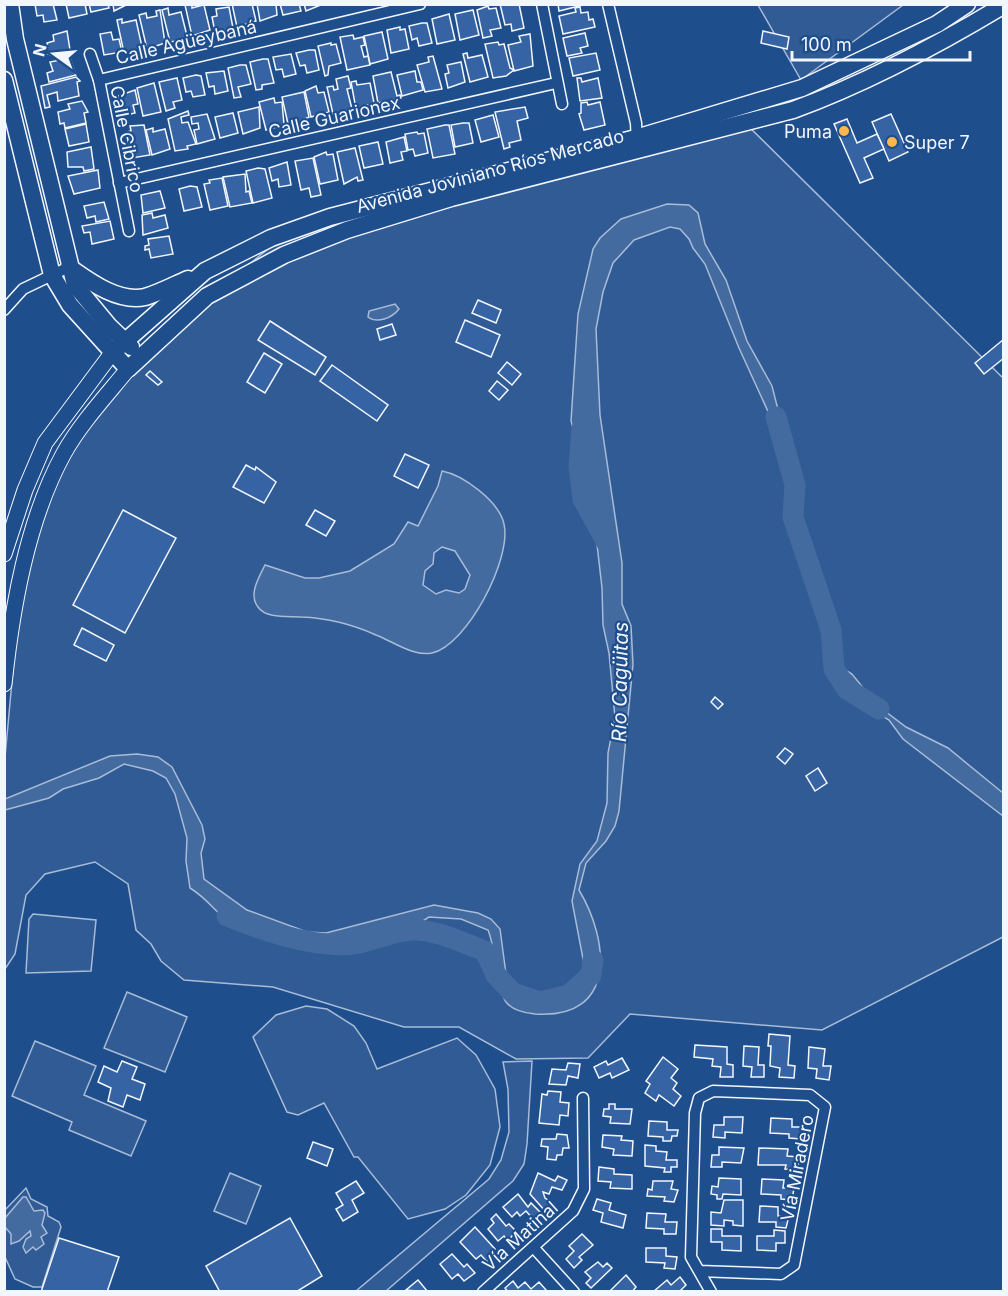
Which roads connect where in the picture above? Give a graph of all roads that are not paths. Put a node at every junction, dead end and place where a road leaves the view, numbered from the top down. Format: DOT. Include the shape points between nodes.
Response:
graph roads {
  1 [pos="10,4"];
  2 [pos="420,4"];
  3 [pos="542,4"];
  4 [pos="608,4"];
  5 [pos="968,4"];
  6 [pos="1004,4"];
  7 [pos="90,54"];
  8 [pos="4,80"];
  9 [pos="99,80"];
  10 [pos="556,83"];
  11 [pos="562,104"];
  12 [pos="637,145"];
  13 [pos="119,183"];
  14 [pos="129,231"];
  15 [pos="69,267"];
  16 [pos="205,271"];
  17 [pos="52,275"];
  18 [pos="4,310"];
  19 [pos="124,340"];
  20 [pos="112,353"];
  21 [pos="140,356"];
  22 [pos="128,369"];
  23 [pos="4,554"];
  24 [pos="4,684"];
  25 [pos="583,1098"];
  26 [pos="534,1248"];
  27 [pos="699,1271"];
  28 [pos="483,1292"];
  29 [pos="574,1292"];
  30 [pos="711,1292"];
  1 -- 15 [label="main road"];
  2 -- 9 [label="street, Calle Agüeybaná"];
  3 -- 10 [label="street"];
  4 -- 12 [label="street" via="636,123"];
  5 -- 12 [label="main road, Avenida Joviniano Ríos Mercado" via="937,24 802,88"];
  6 -- 12 [label="main road, Avenida Joviniano Ríos Mercado" via="943,42 844,91 793,111"];
  7 -- 9 [label="street, Calle Cibrico"];
  8 -- 17 [label="main road"];
  9 -- 13 [label="street, Calle Cibrico"];
  10 -- 11 [label="street"];
  10 -- 13 [label="street, Calle Guarionex"];
  12 -- 16 [label="main road, Avenida Joviniano Ríos Mercado" via="330,217 272,238"];
  12 -- 21 [label="main road, Avenida Joviniano Ríos Mercado" via="347,230 284,255 207,296"];
  13 -- 14 [label="street, Calle Cibrico"];
  15 -- 16 [label="main road" via="101,288 122,296 143,297"];
  15 -- 17 [label="street"];
  15 -- 19 [label="main road" via="75,285"];
  16 -- 19 [label="main road, Avenida Joviniano Ríos Mercado"];
  17 -- 18 [label="street" via="23,289"];
  17 -- 20 [label="main road" via="70,305"];
  19 -- 20 [label="main road, Avenida Joviniano Ríos Mercado"];
  19 -- 21 [label="main road"];
  20 -- 22 [label="main road"];
  20 -- 23 [label="main road, Avenida Joviniano Ríos Mercado" via="45,443"];
  21 -- 22 [label="main road, Avenida Joviniano Ríos Mercado"];
  22 -- 24 [label="main road, Avenida Joviniano Ríos Mercado" via="64,453 45,497 12,613"];
  25 -- 26 [label="street, Vía Matinal" via="584,1189 573,1211"];
  26 -- 28 [label="street, Vía Matinal"];
  26 -- 29 [label="street"];
  27 -- 27 [label="street, Vía Miradero" via="691,1257 695,1113 699,1098 713,1091 810,1095 825,1107 794,1265 781,1274"];
  27 -- 30 [label="street, Vía Miradero"];
}
